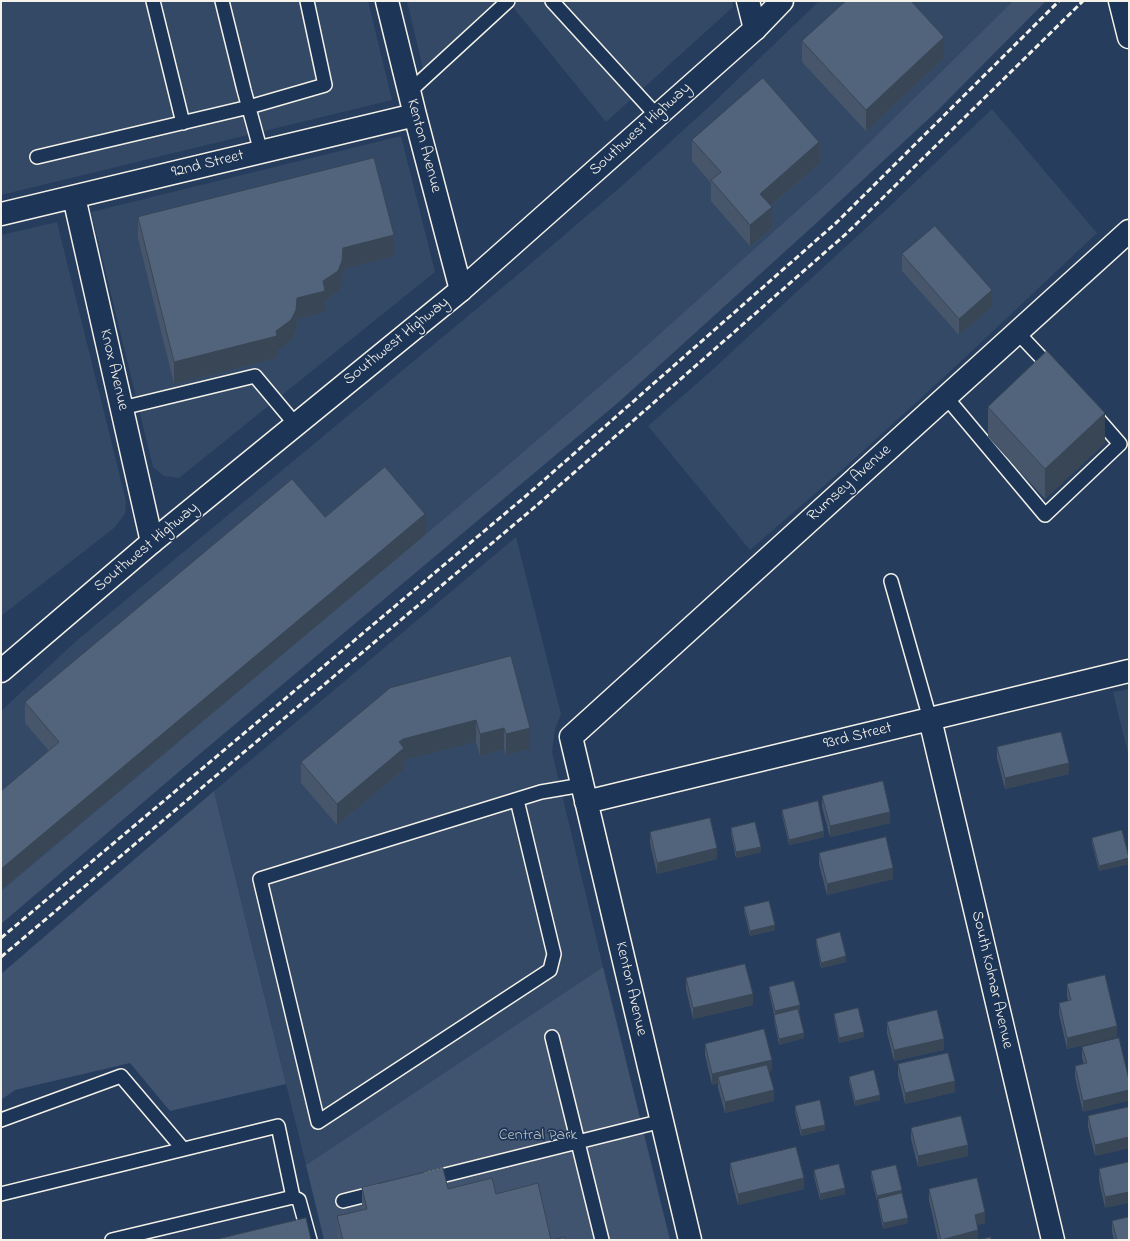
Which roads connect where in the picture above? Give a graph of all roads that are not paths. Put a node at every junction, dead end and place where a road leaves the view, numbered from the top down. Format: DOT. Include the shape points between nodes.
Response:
graph roads {
  1 [pos="152,1"];
  2 [pos="222,1"];
  3 [pos="307,1"];
  4 [pos="387,1"];
  5 [pos="508,1"];
  6 [pos="552,1"];
  7 [pos="748,1"];
  8 [pos="782,1"];
  9 [pos="1120,1"];
  10 [pos="755,28"];
  11 [pos="1129,37"];
  12 [pos="409,92"];
  13 [pos="249,107"];
  14 [pos="415,115"];
  15 [pos="657,116"];
  16 [pos="183,123"];
  17 [pos="261,152"];
  18 [pos="36,157"];
  19 [pos="74,197"];
  20 [pos="1,214"];
  21 [pos="1129,231"];
  22 [pos="461,290"];
  23 [pos="1017,332"];
  24 [pos="1061,378"];
  25 [pos="946,397"];
  26 [pos="1086,406"];
  27 [pos="122,408"];
  28 [pos="296,425"];
  29 [pos="152,542"];
  30 [pos="891,580"];
  31 [pos="3,666"];
  32 [pos="1129,671"];
  33 [pos="930,719"];
  34 [pos="571,737"];
  35 [pos="584,793"];
  36 [pos="517,800"];
  37 [pos="552,1037"];
  38 [pos="1,1120"];
  39 [pos="662,1121"];
  40 [pos="578,1141"];
  41 [pos="183,1149"];
  42 [pos="419,1182"];
  43 [pos="388,1189"];
  44 [pos="1,1194"];
  45 [pos="294,1197"];
  46 [pos="343,1201"];
  47 [pos="112,1240"];
  48 [pos="310,1240"];
  49 [pos="602,1240"];
  50 [pos="690,1240"];
  51 [pos="1053,1240"];
  1 -- 16 [label="lane"];
  2 -- 13 [label="lane"];
  3 -- 13 [label="lane" via="325,85"];
  4 -- 12 [label="street, Kenton Avenue"];
  5 -- 12 [label="lane"];
  6 -- 15 [label="lane"];
  7 -- 10 [label="street"];
  8 -- 10 [label="street, Southwest Highway"];
  9 -- 11 [label="street"];
  10 -- 15 [label="street, Southwest Highway"];
  12 -- 14 [label="street, Kenton Avenue"];
  13 -- 16 [label="lane"];
  13 -- 17 [label="lane"];
  14 -- 17 [label="street, 92nd Street"];
  14 -- 22 [label="street, Kenton Avenue"];
  15 -- 22 [label="street, Southwest Highway"];
  16 -- 18 [label="lane"];
  17 -- 19 [label="street, 92nd Street"];
  19 -- 20 [label="street, 92nd Street"];
  19 -- 27 [label="street, Knox Avenue"];
  21 -- 23 [label="street, Rumsey Avenue"];
  22 -- 28 [label="street, Southwest Highway"];
  23 -- 24 [label="lane"];
  23 -- 25 [label="street, Rumsey Avenue"];
  25 -- 26 [label="lane" via="1045,515 1120,444"];
  25 -- 34 [label="street, Rumsey Avenue"];
  27 -- 28 [label="lane" via="254,376"];
  27 -- 29 [label="street, Knox Avenue"];
  28 -- 29 [label="street, Southwest Highway"];
  29 -- 31 [label="street, Southwest Highway"];
  30 -- 33 [label="lane"];
  32 -- 33 [label="street, 93rd Street"];
  33 -- 35 [label="street, 93rd Street"];
  33 -- 51 [label="street, South Kolmar Avenue"];
  34 -- 35 [label="street, Kenton Avenue"];
  35 -- 36 [label="lane" via="541,792"];
  35 -- 39 [label="street, Kenton Avenue"];
  36 -- 36 [label="lane" via="260,879 318,1122 550,970 554,954"];
  37 -- 40 [label="lane"];
  38 -- 41 [label="lane" via="121,1076"];
  39 -- 40 [label="lane"];
  39 -- 50 [label="street, Kenton Avenue"];
  40 -- 42 [label="lane"];
  40 -- 49 [label="lane"];
  41 -- 44 [label="lane"];
  41 -- 45 [label="lane" via="278,1126"];
  43 -- 46 [label="lane"];
  45 -- 47 [label="lane"];
  45 -- 48 [label="lane" via="299,1200"];
}
